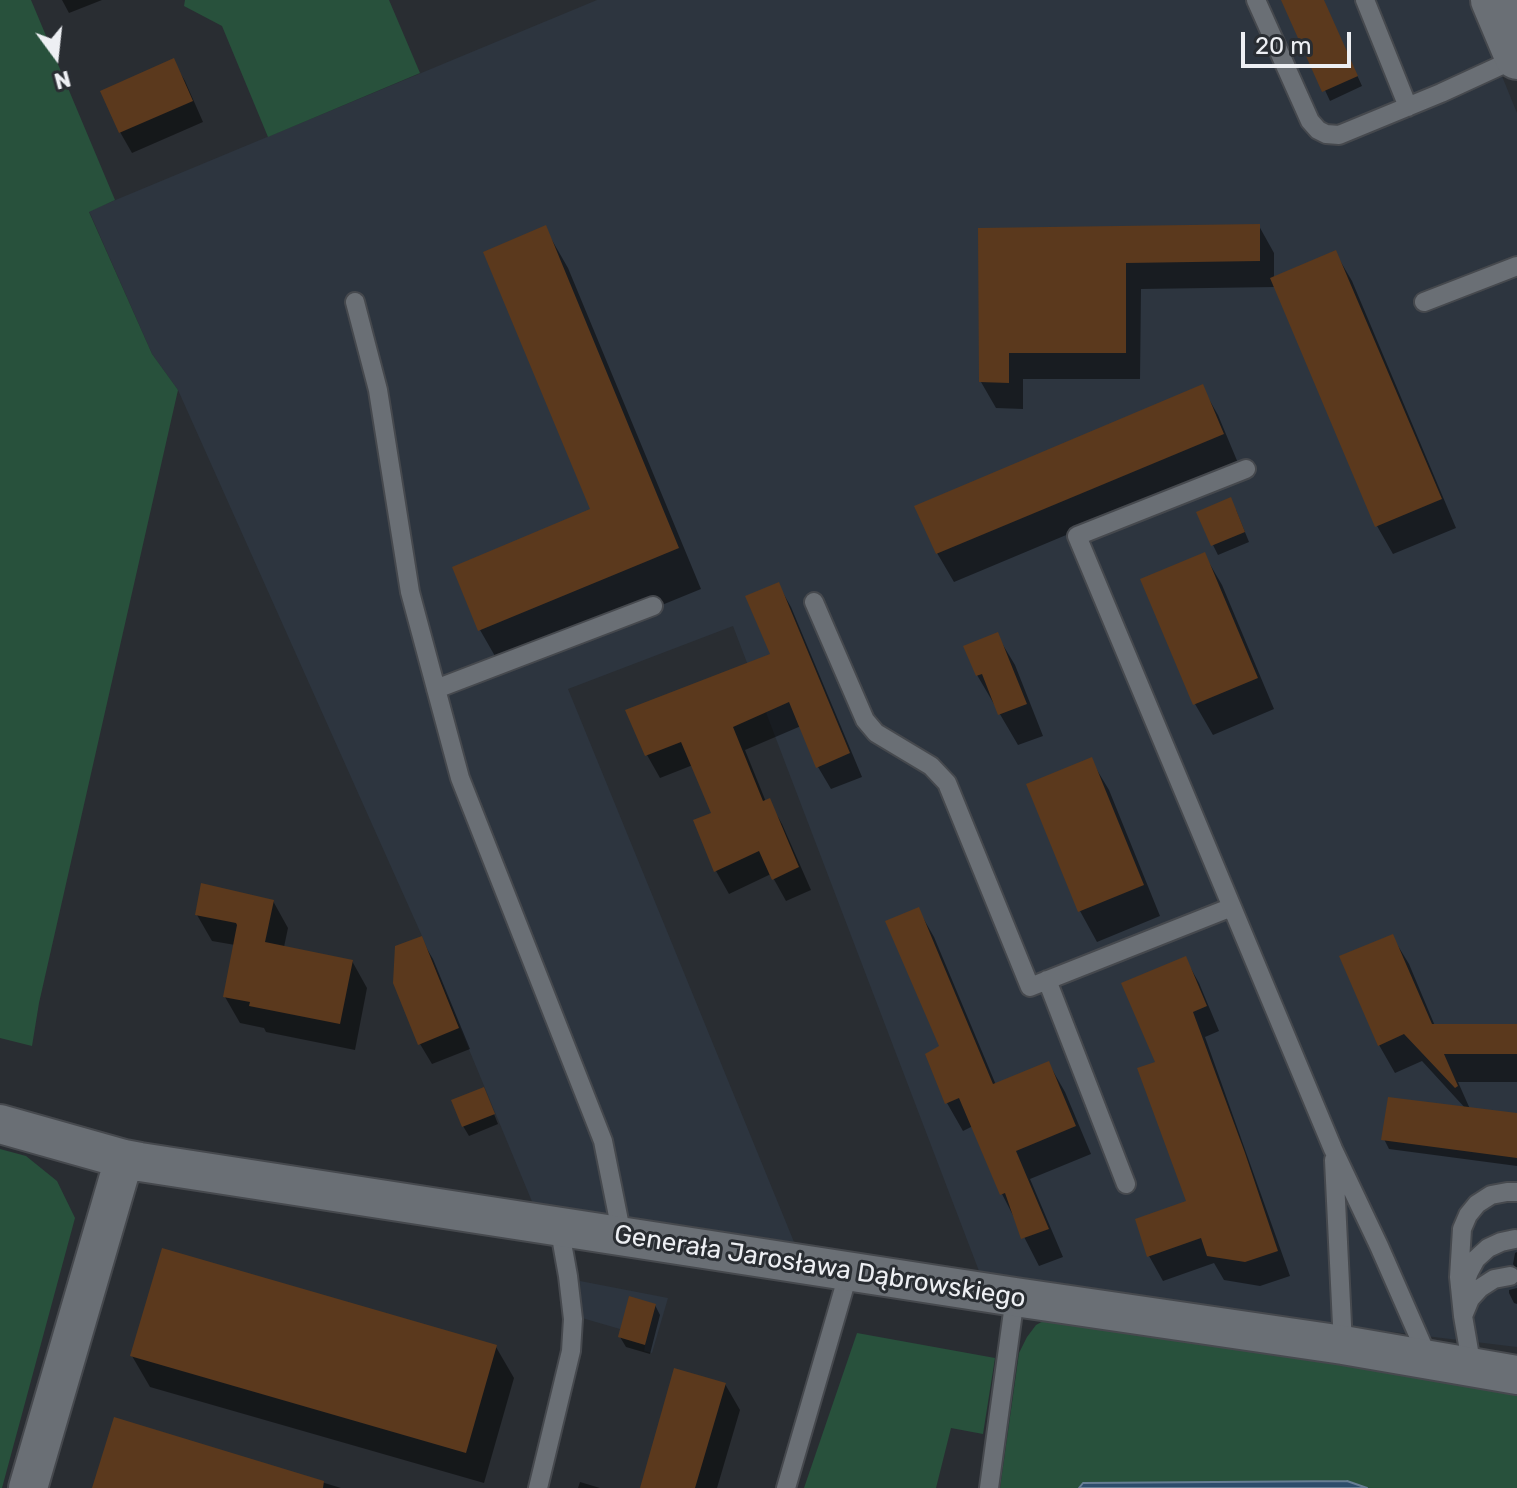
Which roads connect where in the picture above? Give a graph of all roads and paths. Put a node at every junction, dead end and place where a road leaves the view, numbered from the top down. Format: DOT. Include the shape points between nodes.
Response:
graph roads {
  1 [pos="1256,0"];
  2 [pos="1365,0"];
  3 [pos="1493,0"];
  4 [pos="1517,58"];
  5 [pos="1408,107"];
  6 [pos="1517,266"];
  7 [pos="355,302"];
  8 [pos="1424,302"];
  9 [pos="1246,469"];
  10 [pos="814,602"];
  11 [pos="653,606"];
  12 [pos="436,689"];
  13 [pos="1232,907"];
  14 [pos="1047,980"];
  15 [pos="0,1124"];
  16 [pos="1333,1149"];
  17 [pos="124,1159"];
  18 [pos="1126,1184"];
  19 [pos="1517,1192"];
  20 [pos="559,1226"];
  21 [pos="622,1236"];
  22 [pos="1515,1239"];
  23 [pos="849,1271"];
  24 [pos="1510,1276"];
  25 [pos="1461,1295"];
  26 [pos="1015,1297"];
  27 [pos="1463,1316"];
  28 [pos="1343,1345"];
  29 [pos="1429,1360"];
  30 [pos="1472,1368"];
  31 [pos="1517,1375"];
  32 [pos="28,1488"];
  33 [pos="538,1488"];
  34 [pos="786,1488"];
  35 [pos="989,1488"];
  1 -- 5 [label="lane" via="1318,130 1339,135"];
  2 -- 5 [label="lane"];
  3 -- 4 [label="street"];
  4 -- 5 [label="lane"];
  6 -- 8 [label="lane"];
  7 -- 12 [label="lane" via="378,390 410,592"];
  9 -- 13 [label="lane" via="1077,536"];
  10 -- 14 [label="lane" via="865,720 947,783 1030,987"];
  11 -- 12 [label="lane"];
  12 -- 21 [label="lane" via="460,778 603,1141"];
  13 -- 14 [label="lane"];
  13 -- 16 [label="lane"];
  14 -- 18 [label="lane"];
  15 -- 17 [label="street, Generała Jarosława Dąbrowskiego"];
  16 -- 28 [label="lane"];
  16 -- 29 [label="lane"];
  17 -- 20 [label="street, Generała Jarosława Dąbrowskiego"];
  17 -- 32 [label="street"];
  19 -- 25 [label="lane" via="1491,1195 1468,1215 1460,1247"];
  20 -- 21 [label="street, Generała Jarosława Dąbrowskiego"];
  20 -- 33 [label="lane" via="573,1330"];
  21 -- 23 [label="street, Generała Jarosława Dąbrowskiego"];
  22 -- 25 [label="lane" via="1488,1248 1476,1259"];
  23 -- 26 [label="street, Generała Jarosława Dąbrowskiego"];
  23 -- 34 [label="lane"];
  24 -- 27 [label="lane" via="1480,1288"];
  25 -- 27 [label="lane"];
  26 -- 28 [label="street, Generała Jarosława Dąbrowskiego"];
  26 -- 35 [label="lane"];
  27 -- 30 [label="lane"];
  28 -- 29 [label="street, Generała Jarosława Dąbrowskiego"];
  29 -- 30 [label="street, Generała Jarosława Dąbrowskiego"];
  30 -- 31 [label="street, Generała Jarosława Dąbrowskiego"];
}
